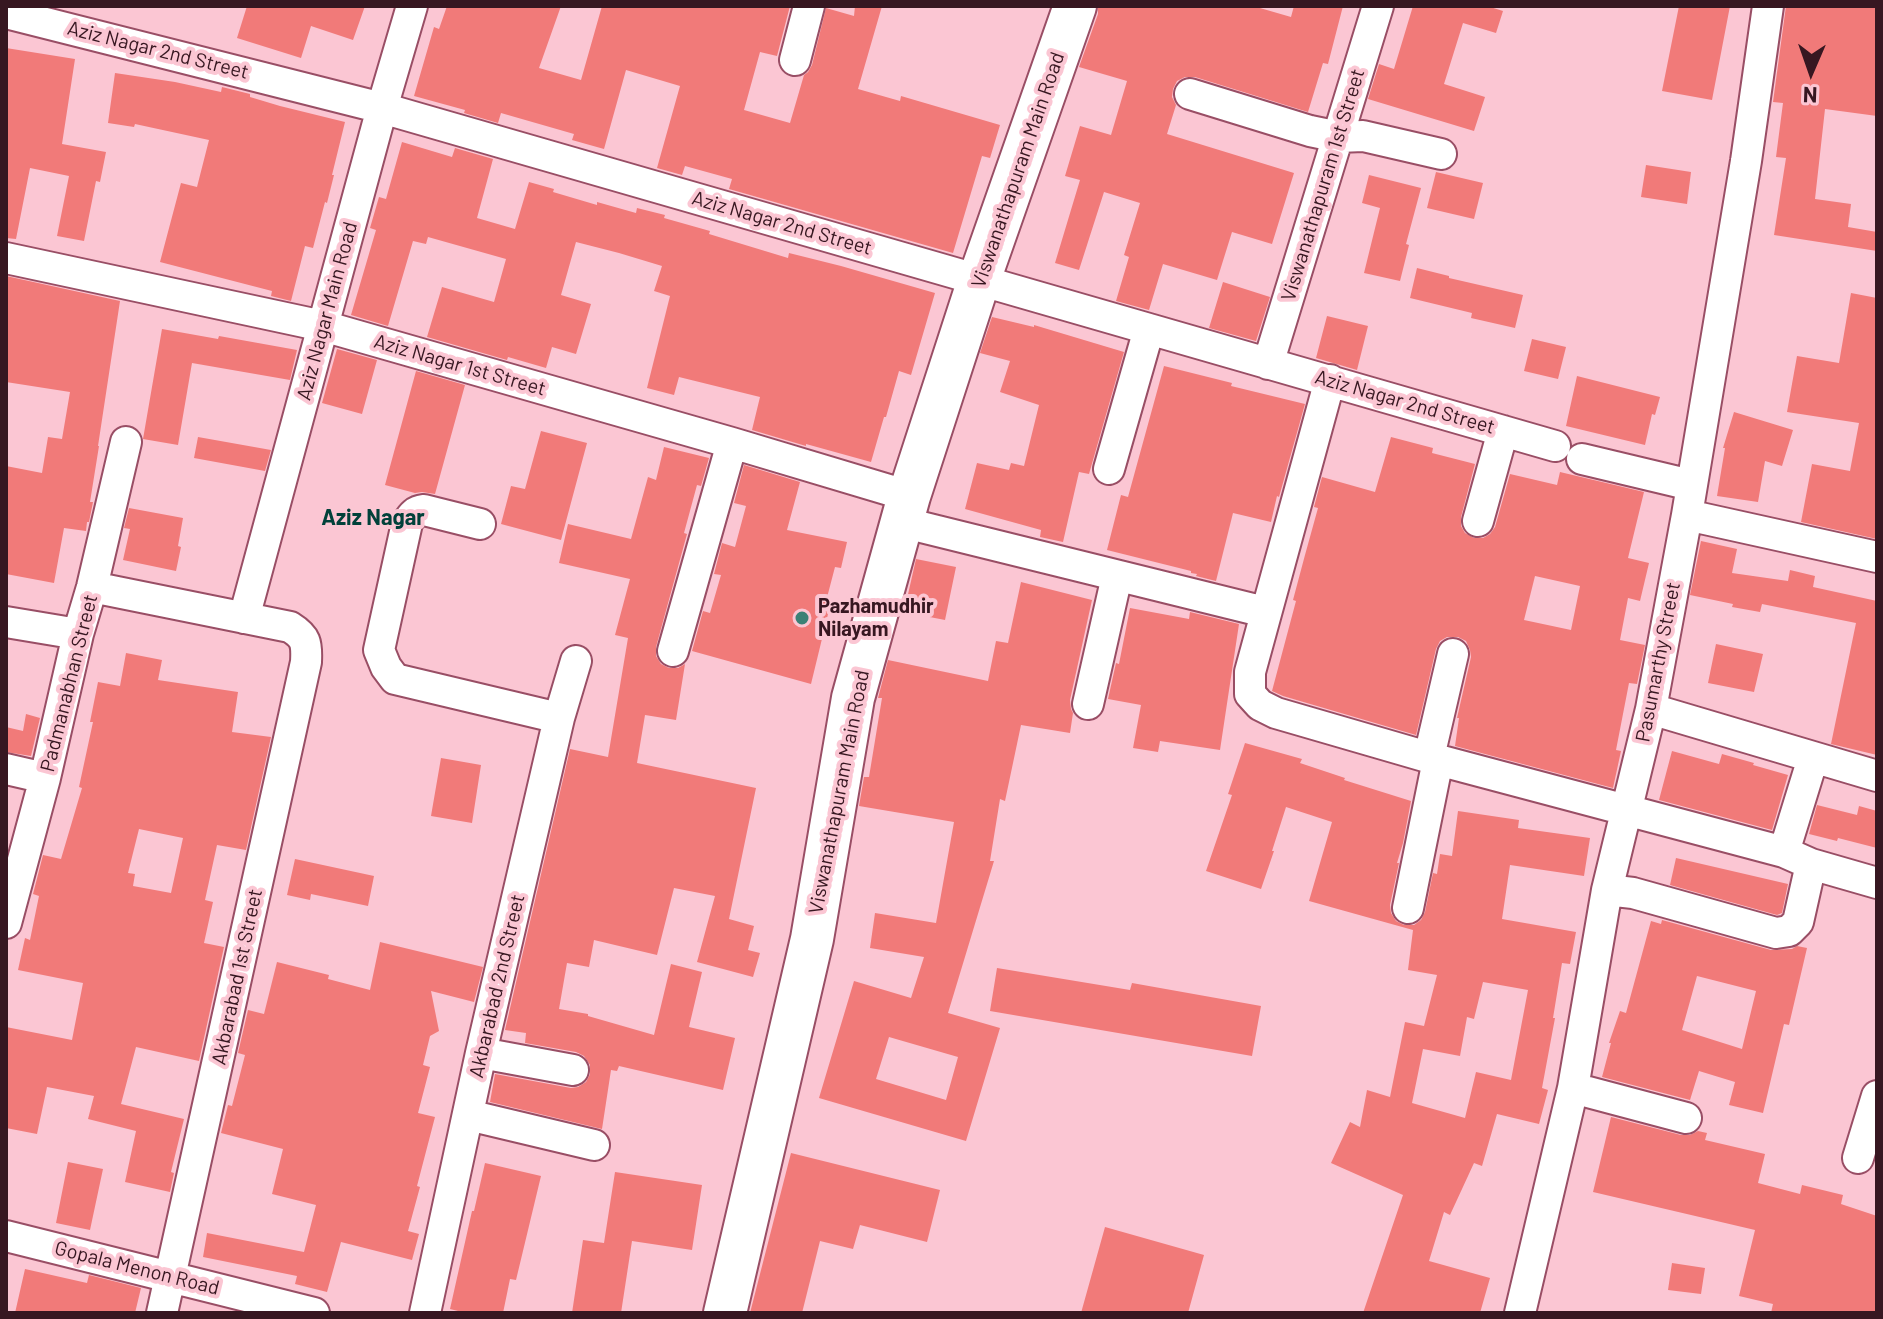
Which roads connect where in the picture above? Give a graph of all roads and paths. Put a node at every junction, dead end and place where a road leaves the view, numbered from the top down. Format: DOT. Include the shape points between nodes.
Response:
graph roads {
  1 [pos="412,6"];
  2 [pos="809,6"];
  3 [pos="1075,6"];
  4 [pos="1378,6"];
  5 [pos="1768,6"];
  6 [pos="6,13"];
  7 [pos="795,60"];
  8 [pos="1190,94"];
  9 [pos="382,108"];
  10 [pos="1339,137"];
  11 [pos="1441,154"];
  12 [pos="6,258"];
  13 [pos="979,280"];
  14 [pos="323,326"];
  15 [pos="1149,329"];
  16 [pos="1268,364"];
  17 [pos="1330,380"];
  18 [pos="1503,431"];
  19 [pos="126,442"];
  20 [pos="732,443"];
  21 [pos="1555,446"];
  22 [pos="1582,459"];
  23 [pos="1109,469"];
  24 [pos="1689,500"];
  25 [pos="905,509"];
  26 [pos="1478,521"];
  27 [pos="480,524"];
  28 [pos="1877,557"];
  29 [pos="1117,576"];
  30 [pos="92,587"];
  31 [pos="1265,612"];
  32 [pos="244,618"];
  33 [pos="6,622"];
  34 [pos="78,634"];
  35 [pos="673,651"];
  36 [pos="1453,654"];
  37 [pos="576,661"];
  38 [pos="1088,704"];
  39 [pos="1651,709"];
  40 [pos="559,718"];
  41 [pos="1433,758"];
  42 [pos="1813,758"];
  43 [pos="6,769"];
  44 [pos="1877,776"];
  45 [pos="45,778"];
  46 [pos="1626,810"];
  47 [pos="1797,858"];
  48 [pos="1877,883"];
  49 [pos="1607,890"];
  50 [pos="1408,908"];
  51 [pos="6,923"];
  52 [pos="481,1053"];
  53 [pos="573,1070"];
  54 [pos="1573,1088"];
  55 [pos="1877,1096"];
  56 [pos="468,1115"];
  57 [pos="1686,1118"];
  58 [pos="594,1145"];
  59 [pos="1858,1158"];
  60 [pos="6,1236"];
  61 [pos="171,1276"];
  62 [pos="162,1313"];
  63 [pos="314,1313"];
  64 [pos="425,1313"];
  65 [pos="725,1313"];
  66 [pos="1520,1313"];
  1 -- 9 [label="street, Aziz Nagar Main Road"];
  2 -- 7 [label="street"];
  3 -- 13 [label="main road, Viswanathapuram Main Road"];
  4 -- 10 [label="street, Viswanathapuram 1st Street"];
  5 -- 24 [label="street, Pasumarthy Street"];
  6 -- 9 [label="street, Aziz Nagar 2nd Street"];
  8 -- 10 [label="street"];
  9 -- 13 [label="street, Aziz Nagar 2nd Street"];
  9 -- 14 [label="street, Aziz Nagar Main Road"];
  10 -- 11 [label="street" via="1363,136"];
  10 -- 16 [label="street, Viswanathapuram 1st Street"];
  12 -- 14 [label="street, Aziz Nagar 1st Street"];
  13 -- 15 [label="street, Aziz Nagar 2nd Street"];
  13 -- 25 [label="main road, Viswanathapuram Main Road"];
  14 -- 20 [label="street, Aziz Nagar 1st Street"];
  14 -- 32 [label="street, Aziz Nagar Main Road"];
  15 -- 16 [label="street, Aziz Nagar 2nd Street"];
  15 -- 23 [label="street"];
  16 -- 17 [label="street, Aziz Nagar 2nd Street"];
  17 -- 18 [label="street, Aziz Nagar 2nd Street"];
  17 -- 31 [label="street"];
  18 -- 21 [label="street, Aziz Nagar 2nd Street"];
  18 -- 26 [label="street"];
  19 -- 30 [label="street, Padmanabhan Street"];
  20 -- 25 [label="street, Aziz Nagar 1st Street"];
  20 -- 35 [label="street"];
  22 -- 24 [label="street"];
  24 -- 28 [label="street"];
  24 -- 39 [label="street, Pasumarthy Street"];
  25 -- 29 [label="street, Aziz Nagar 1st Street"];
  25 -- 65 [label="main road, Viswanathapuram Main Road" via="853,698 812,939"];
  27 -- 40 [label="street" via="424,510 411,516 379,650 395,679"];
  29 -- 31 [label="street, Aziz Nagar 1st Street"];
  29 -- 38 [label="street"];
  30 -- 32 [label="street"];
  30 -- 34 [label="street, Padmanabhan Street"];
  31 -- 41 [label="street" via="1250,672 1250,694 1260,705"];
  32 -- 61 [label="street, Akbarabad 1st Street" via="300,633 306,662"];
  33 -- 34 [label="street"];
  34 -- 45 [label="street, Padmanabhan Street"];
  36 -- 41 [label="street"];
  37 -- 40 [label="street, Akbarabad 2nd Street"];
  39 -- 42 [label="street"];
  39 -- 46 [label="street, Pasumarthy Street"];
  40 -- 52 [label="street, Akbarabad 2nd Street"];
  41 -- 46 [label="street"];
  41 -- 50 [label="street"];
  42 -- 44 [label="street"];
  42 -- 47 [label="street"];
  43 -- 45 [label="street"];
  45 -- 51 [label="street, Padmanabhan Street"];
  46 -- 47 [label="street"];
  46 -- 49 [label="street, Pasumarthy Street"];
  47 -- 48 [label="street"];
  47 -- 49 [label="street" via="1798,922 1789,931 1776,933"];
  49 -- 54 [label="street, Pasumarthy Street"];
  52 -- 53 [label="street"];
  52 -- 56 [label="street, Akbarabad 2nd Street"];
  54 -- 57 [label="street"];
  54 -- 66 [label="street, Pasumarthy Street"];
  55 -- 59 [label="street"];
  56 -- 58 [label="street"];
  56 -- 64 [label="street, Akbarabad 2nd Street"];
  60 -- 61 [label="street, Gopala Menon Road"];
  61 -- 62 [label="street, Akbarabad 1st Street"];
  61 -- 63 [label="street, Gopala Menon Road"];
}
